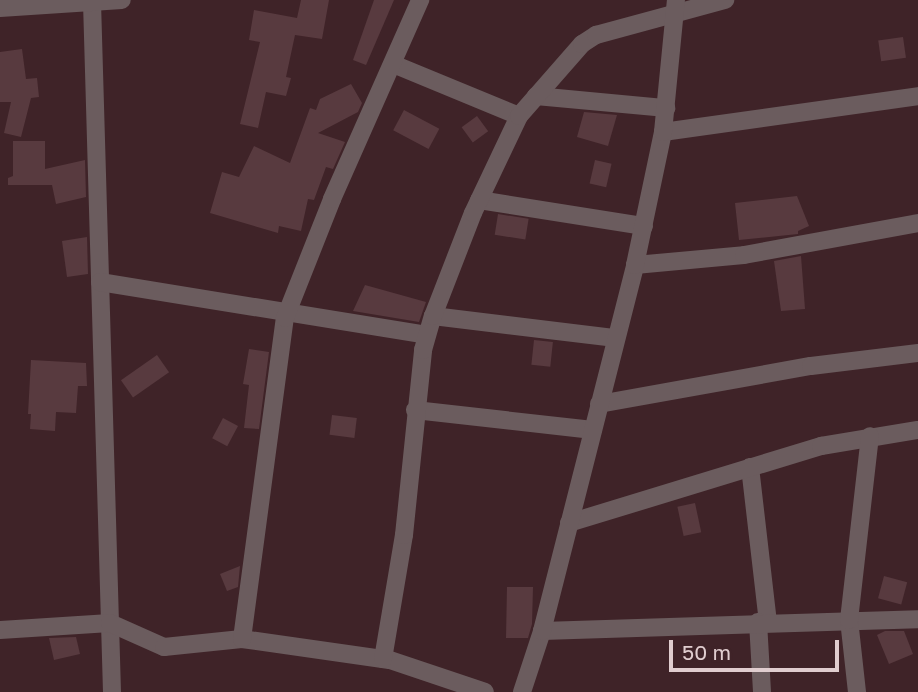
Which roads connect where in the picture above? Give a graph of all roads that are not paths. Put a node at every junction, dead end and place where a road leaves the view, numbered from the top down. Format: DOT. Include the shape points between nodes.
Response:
graph roads {
  1 [pos="122,0"];
  2 [pos="420,0"];
  3 [pos="726,0"];
  4 [pos="92,2"];
  5 [pos="676,6"];
  6 [pos="0,8"];
  7 [pos="393,64"];
  8 [pos="536,96"];
  9 [pos="918,96"];
  10 [pos="666,108"];
  11 [pos="519,116"];
  12 [pos="663,132"];
  13 [pos="479,200"];
  14 [pos="918,223"];
  15 [pos="644,226"];
  16 [pos="635,265"];
  17 [pos="100,282"];
  18 [pos="287,312"];
  19 [pos="432,316"];
  20 [pos="427,335"];
  21 [pos="616,338"];
  22 [pos="918,353"];
  23 [pos="599,404"];
  24 [pos="415,410"];
  25 [pos="593,430"];
  26 [pos="918,430"];
  27 [pos="870,436"];
  28 [pos="750,467"];
  29 [pos="569,523"];
  30 [pos="918,619"];
  31 [pos="849,620"];
  32 [pos="763,622"];
  33 [pos="110,623"];
  34 [pos="0,630"];
  35 [pos="542,631"];
  36 [pos="242,639"];
  37 [pos="383,659"];
  38 [pos="112,692"];
  39 [pos="485,692"];
  40 [pos="523,692"];
  41 [pos="762,692"];
  42 [pos="857,692"];
  1 -- 4 [label="street"];
  2 -- 7 [label="street"];
  3 -- 5 [label="street"];
  4 -- 6 [label="street"];
  4 -- 17 [label="street"];
  5 -- 8 [label="street" via="582,44"];
  5 -- 10 [label="street"];
  7 -- 11 [label="street"];
  7 -- 18 [label="street"];
  8 -- 10 [label="street"];
  8 -- 11 [label="street"];
  9 -- 12 [label="street"];
  10 -- 12 [label="street"];
  11 -- 13 [label="street"];
  12 -- 15 [label="street"];
  13 -- 15 [label="street"];
  13 -- 19 [label="street"];
  14 -- 16 [label="street" via="744,256"];
  15 -- 16 [label="street"];
  16 -- 21 [label="street"];
  17 -- 18 [label="street"];
  17 -- 33 [label="street"];
  18 -- 20 [label="street"];
  18 -- 36 [label="street"];
  19 -- 20 [label="street"];
  19 -- 21 [label="street"];
  20 -- 24 [label="street"];
  21 -- 23 [label="street"];
  22 -- 23 [label="street" via="811,366"];
  23 -- 25 [label="street"];
  24 -- 25 [label="street"];
  24 -- 37 [label="street" via="404,536"];
  25 -- 29 [label="street"];
  26 -- 27 [label="street"];
  27 -- 28 [label="street"];
  27 -- 31 [label="street"];
  28 -- 29 [label="street"];
  28 -- 32 [label="street"];
  29 -- 35 [label="street"];
  30 -- 31 [label="street"];
  31 -- 32 [label="street"];
  31 -- 42 [label="street"];
  32 -- 35 [label="street"];
  32 -- 41 [label="street"];
  33 -- 34 [label="street"];
  33 -- 36 [label="street" via="164,647"];
  33 -- 38 [label="street"];
  35 -- 40 [label="street"];
  36 -- 37 [label="street"];
  37 -- 39 [label="street"];
}
